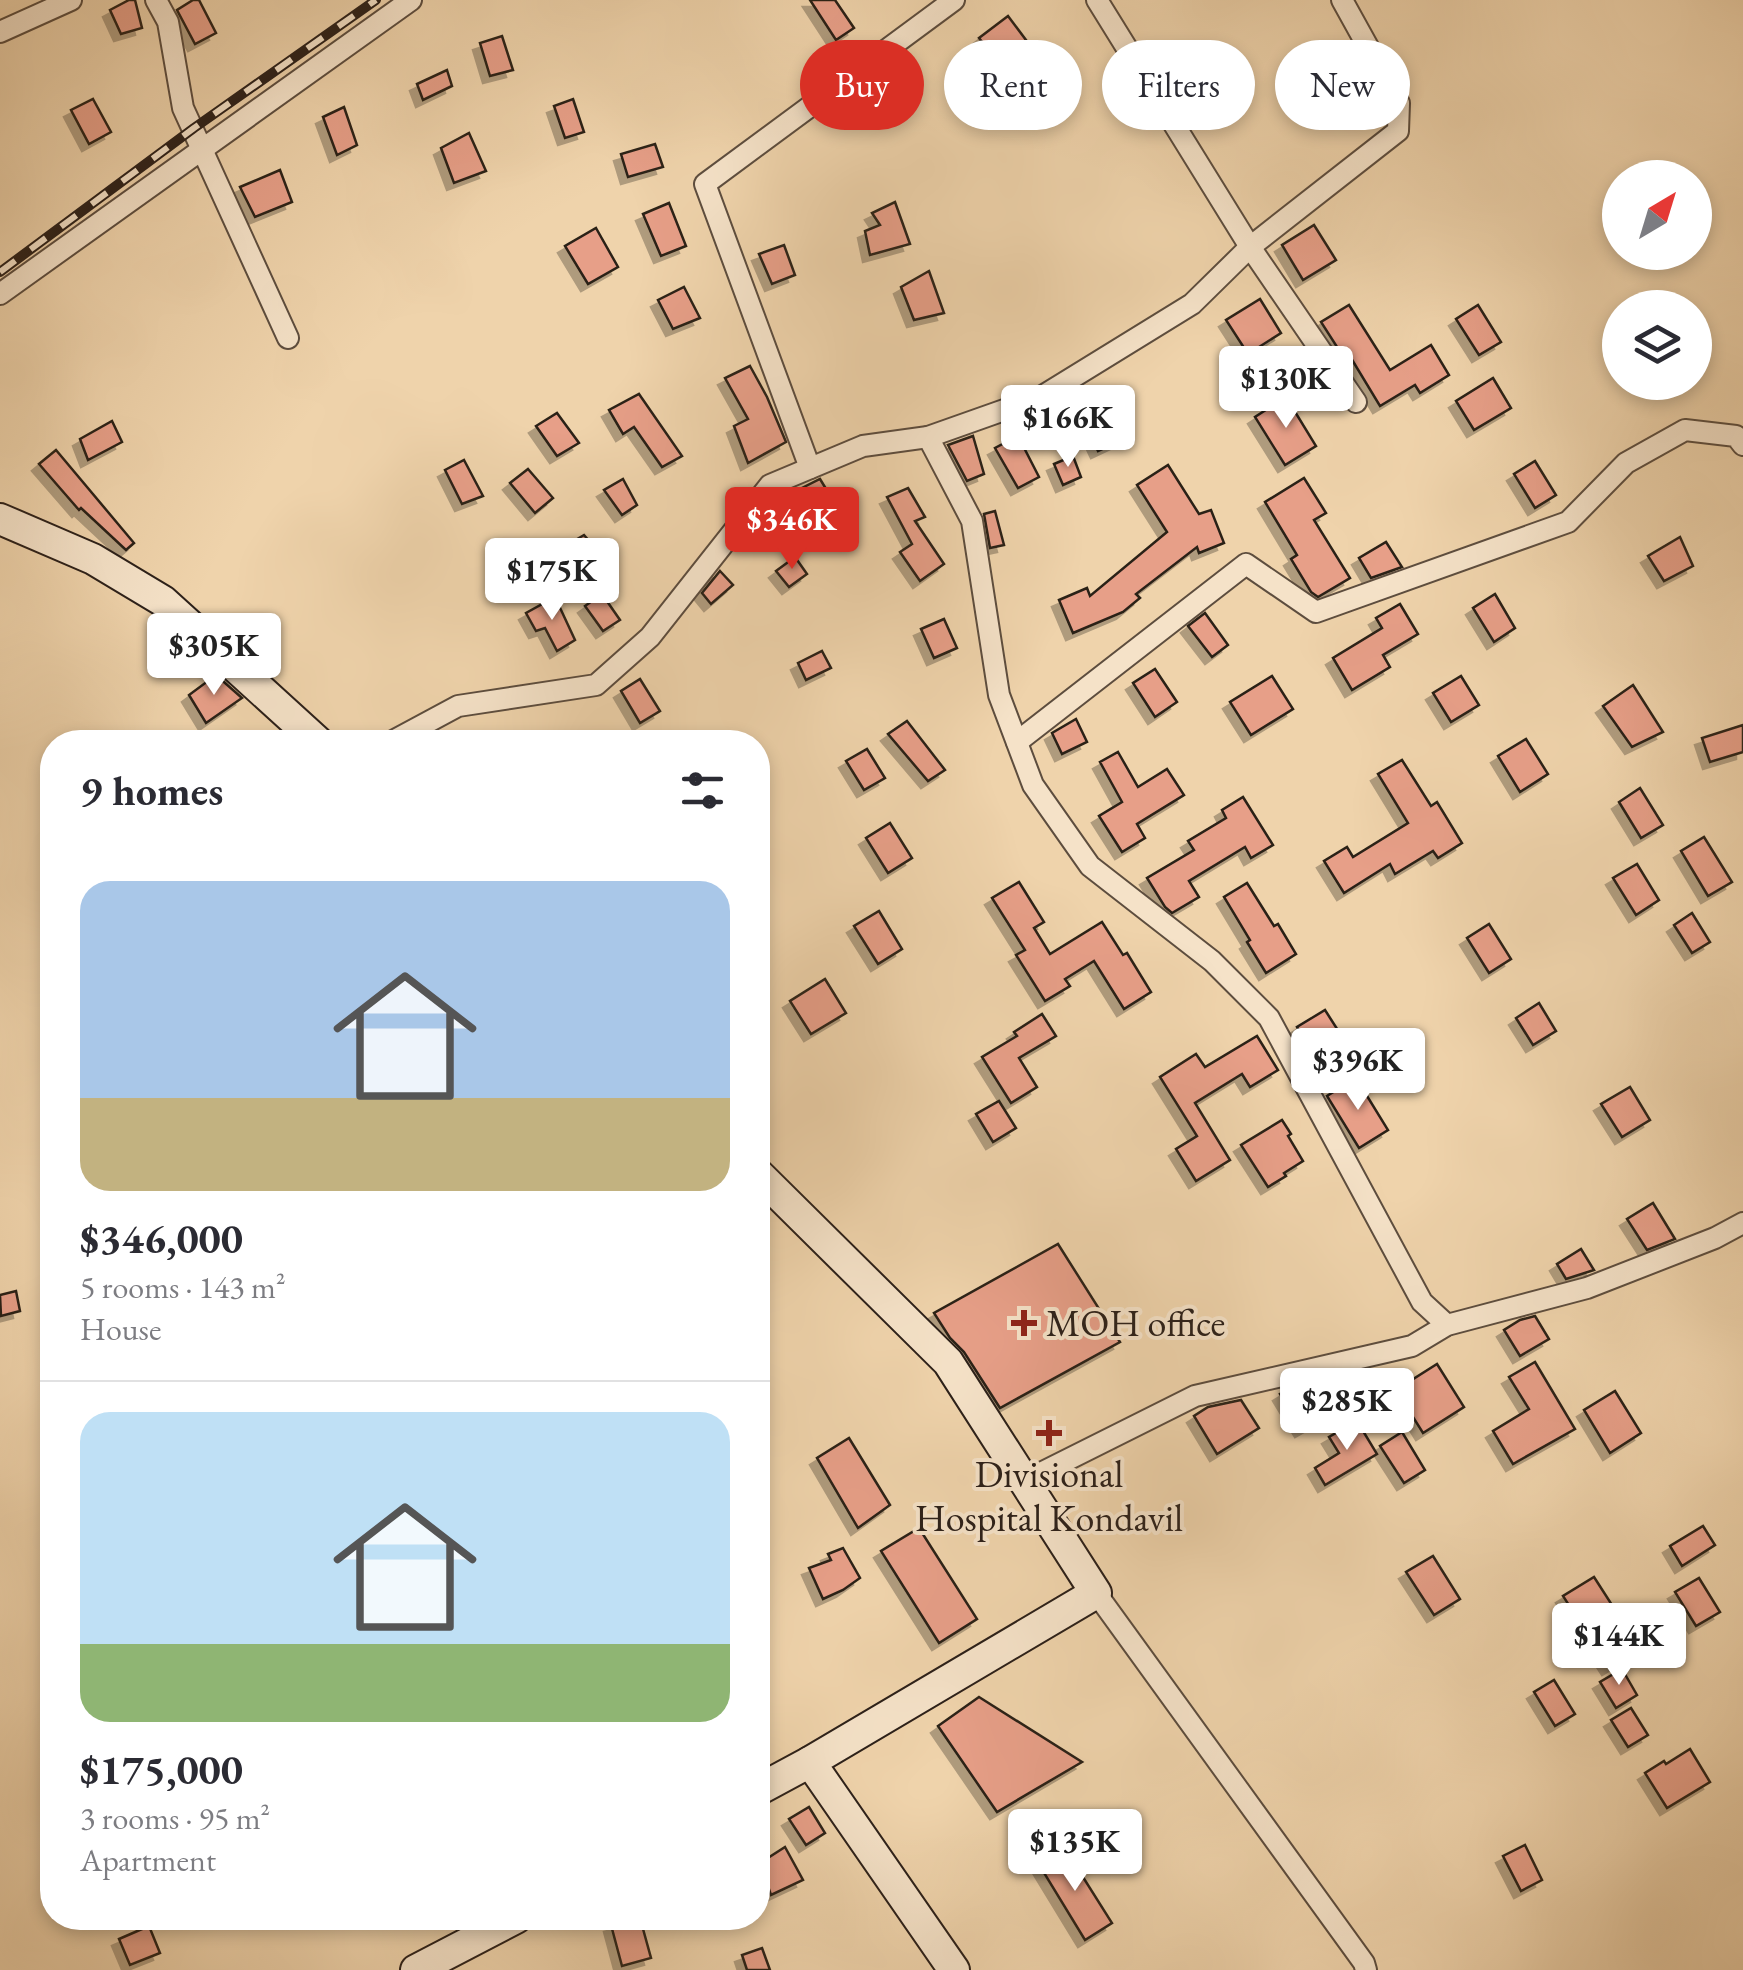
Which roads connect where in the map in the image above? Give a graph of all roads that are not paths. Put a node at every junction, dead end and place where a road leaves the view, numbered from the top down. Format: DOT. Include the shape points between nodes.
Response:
graph roads {
  1 [pos="71,0"];
  2 [pos="156,0"];
  3 [pos="411,0"];
  4 [pos="954,0"];
  5 [pos="1097,0"];
  6 [pos="1342,0"];
  7 [pos="0,32"];
  8 [pos="203,148"];
  9 [pos="1250,247"];
  10 [pos="0,294"];
  11 [pos="288,338"];
  12 [pos="1356,402"];
  13 [pos="928,436"];
  14 [pos="1743,444"];
  15 [pos="810,468"];
  16 [pos="0,519"];
  17 [pos="305,730"];
  18 [pos="413,730"];
  19 [pos="1018,742"];
  20 [pos="770,1186"];
  21 [pos="1743,1223"];
  22 [pos="1447,1325"];
  23 [pos="1025,1481"];
  24 [pos="1096,1594"];
  25 [pos="810,1762"];
  26 [pos="770,1784"];
  27 [pos="493,1930"];
  28 [pos="416,1970"];
  29 [pos="954,1970"];
  30 [pos="1366,1970"];
  1 -- 7 [label="street"];
  2 -- 8 [label="street" via="168,22 183,108"];
  3 -- 8 [label="street"];
  4 -- 15 [label="street" via="705,184"];
  5 -- 9 [label="street"];
  6 -- 9 [label="street" via="1399,102 1398,130"];
  8 -- 10 [label="street"];
  8 -- 11 [label="street"];
  9 -- 12 [label="street"];
  9 -- 13 [label="street" via="1192,304 1041,397"];
  13 -- 15 [label="street" via="863,446"];
  13 -- 19 [label="street" via="972,521 1000,694"];
  14 -- 19 [label="street" via="1736,436 1685,430 1626,463 1568,522 1316,612 1246,564"];
  15 -- 18 [label="street" via="770,485 650,636 596,685 458,706"];
  16 -- 17 [label="street" via="93,559 164,601"];
  19 -- 22 [label="street" via="1034,785 1090,866 1212,961 1269,1018 1422,1302"];
  20 -- 23 [label="street" via="948,1362"];
  21 -- 22 [label="street" via="1587,1288"];
  22 -- 23 [label="street" via="1412,1346 1195,1396"];
  23 -- 24 [label="street"];
  24 -- 25 [label="street"];
  24 -- 30 [label="street"];
  25 -- 26 [label="street"];
  25 -- 29 [label="street"];
  27 -- 28 [label="street"];
}
